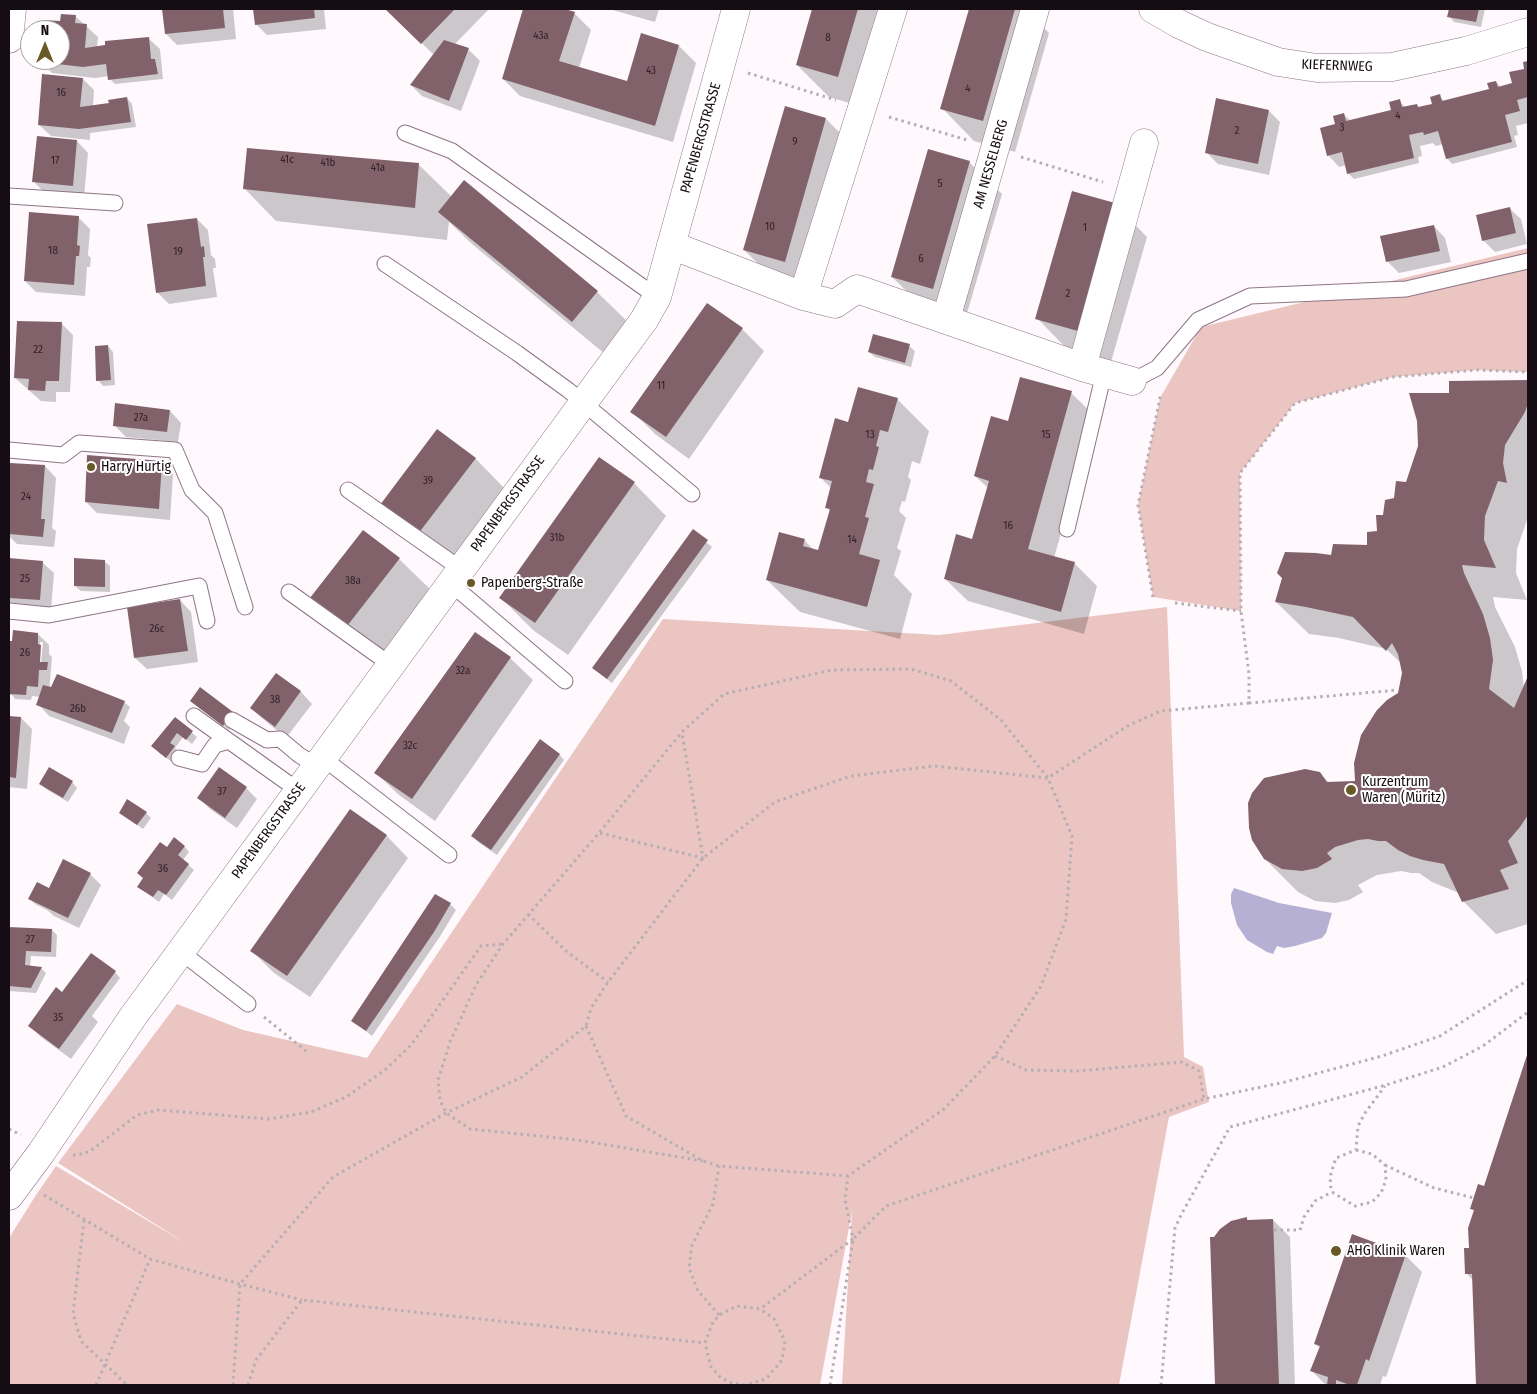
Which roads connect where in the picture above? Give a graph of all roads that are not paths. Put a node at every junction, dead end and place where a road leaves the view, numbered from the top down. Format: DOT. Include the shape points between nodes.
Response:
graph roads {
  1 [pos="12,9"];
  2 [pos="736,9"];
  3 [pos="893,9"];
  4 [pos="1036,9"];
  5 [pos="1153,9"];
  6 [pos="1528,32"];
  7 [pos="9,39"];
  8 [pos="405,133"];
  9 [pos="1144,143"];
  10 [pos="9,196"];
  11 [pos="115,203"];
  12 [pos="671,245"];
  13 [pos="1528,261"];
  14 [pos="385,264"];
  15 [pos="803,296"];
  16 [pos="657,297"];
  17 [pos="946,319"];
  18 [pos="1093,370"];
  19 [pos="1132,381"];
  20 [pos="582,403"];
  21 [pos="9,450"];
  22 [pos="348,490"];
  23 [pos="692,494"];
  24 [pos="1067,529"];
  25 [pos="455,576"];
  26 [pos="289,592"];
  27 [pos="245,607"];
  28 [pos="9,612"];
  29 [pos="206,621"];
  30 [pos="391,665"];
  31 [pos="565,681"];
  32 [pos="194,716"];
  33 [pos="232,720"];
  34 [pos="229,741"];
  35 [pos="179,758"];
  36 [pos="320,762"];
  37 [pos="299,791"];
  38 [pos="449,855"];
  39 [pos="181,952"];
  40 [pos="248,1004"];
  41 [pos="9,1196"];
  1 -- 7 [label="street"];
  2 -- 12 [label="street, PAPENBERGSTRASSE"];
  3 -- 15 [label="street"];
  4 -- 17 [label="street, AM NESSELBERG"];
  5 -- 6 [label="street, KIEFERNWEG" via="1206,36 1278,62 1317,68 1392,67 1466,51"];
  8 -- 16 [label="lane" via="452,151"];
  9 -- 18 [label="street" via="1130,190"];
  10 -- 11 [label="lane"];
  12 -- 15 [label="street"];
  12 -- 16 [label="street, PAPENBERGSTRASSE"];
  13 -- 19 [label="lane" via="1406,289 1250,296 1198,320 1157,368"];
  14 -- 20 [label="lane" via="517,353"];
  15 -- 17 [label="street" via="835,304 857,289"];
  16 -- 20 [label="street, PAPENBERGSTRASSE" via="644,320"];
  17 -- 18 [label="street"];
  18 -- 19 [label="street"];
  18 -- 24 [label="lane"];
  20 -- 23 [label="lane"];
  20 -- 25 [label="street, PAPENBERGSTRASSE"];
  21 -- 27 [label="lane" via="63,455 79,443 175,450 192,490 215,513"];
  22 -- 25 [label="lane"];
  25 -- 30 [label="street, PAPENBERGSTRASSE"];
  25 -- 31 [label="lane"];
  26 -- 30 [label="lane"];
  28 -- 29 [label="lane" via="49,615 199,586"];
  30 -- 36 [label="street, PAPENBERGSTRASSE"];
  32 -- 34 [label="lane"];
  33 -- 36 [label="lane" via="267,740 280,739"];
  34 -- 35 [label="lane" via="215,745 202,764"];
  34 -- 37 [label="lane"];
  36 -- 37 [label="street, PAPENBERGSTRASSE"];
  36 -- 38 [label="lane"];
  37 -- 39 [label="street, PAPENBERGSTRASSE"];
  39 -- 40 [label="lane"];
  39 -- 41 [label="street, PAPENBERGSTRASSE"];
}
